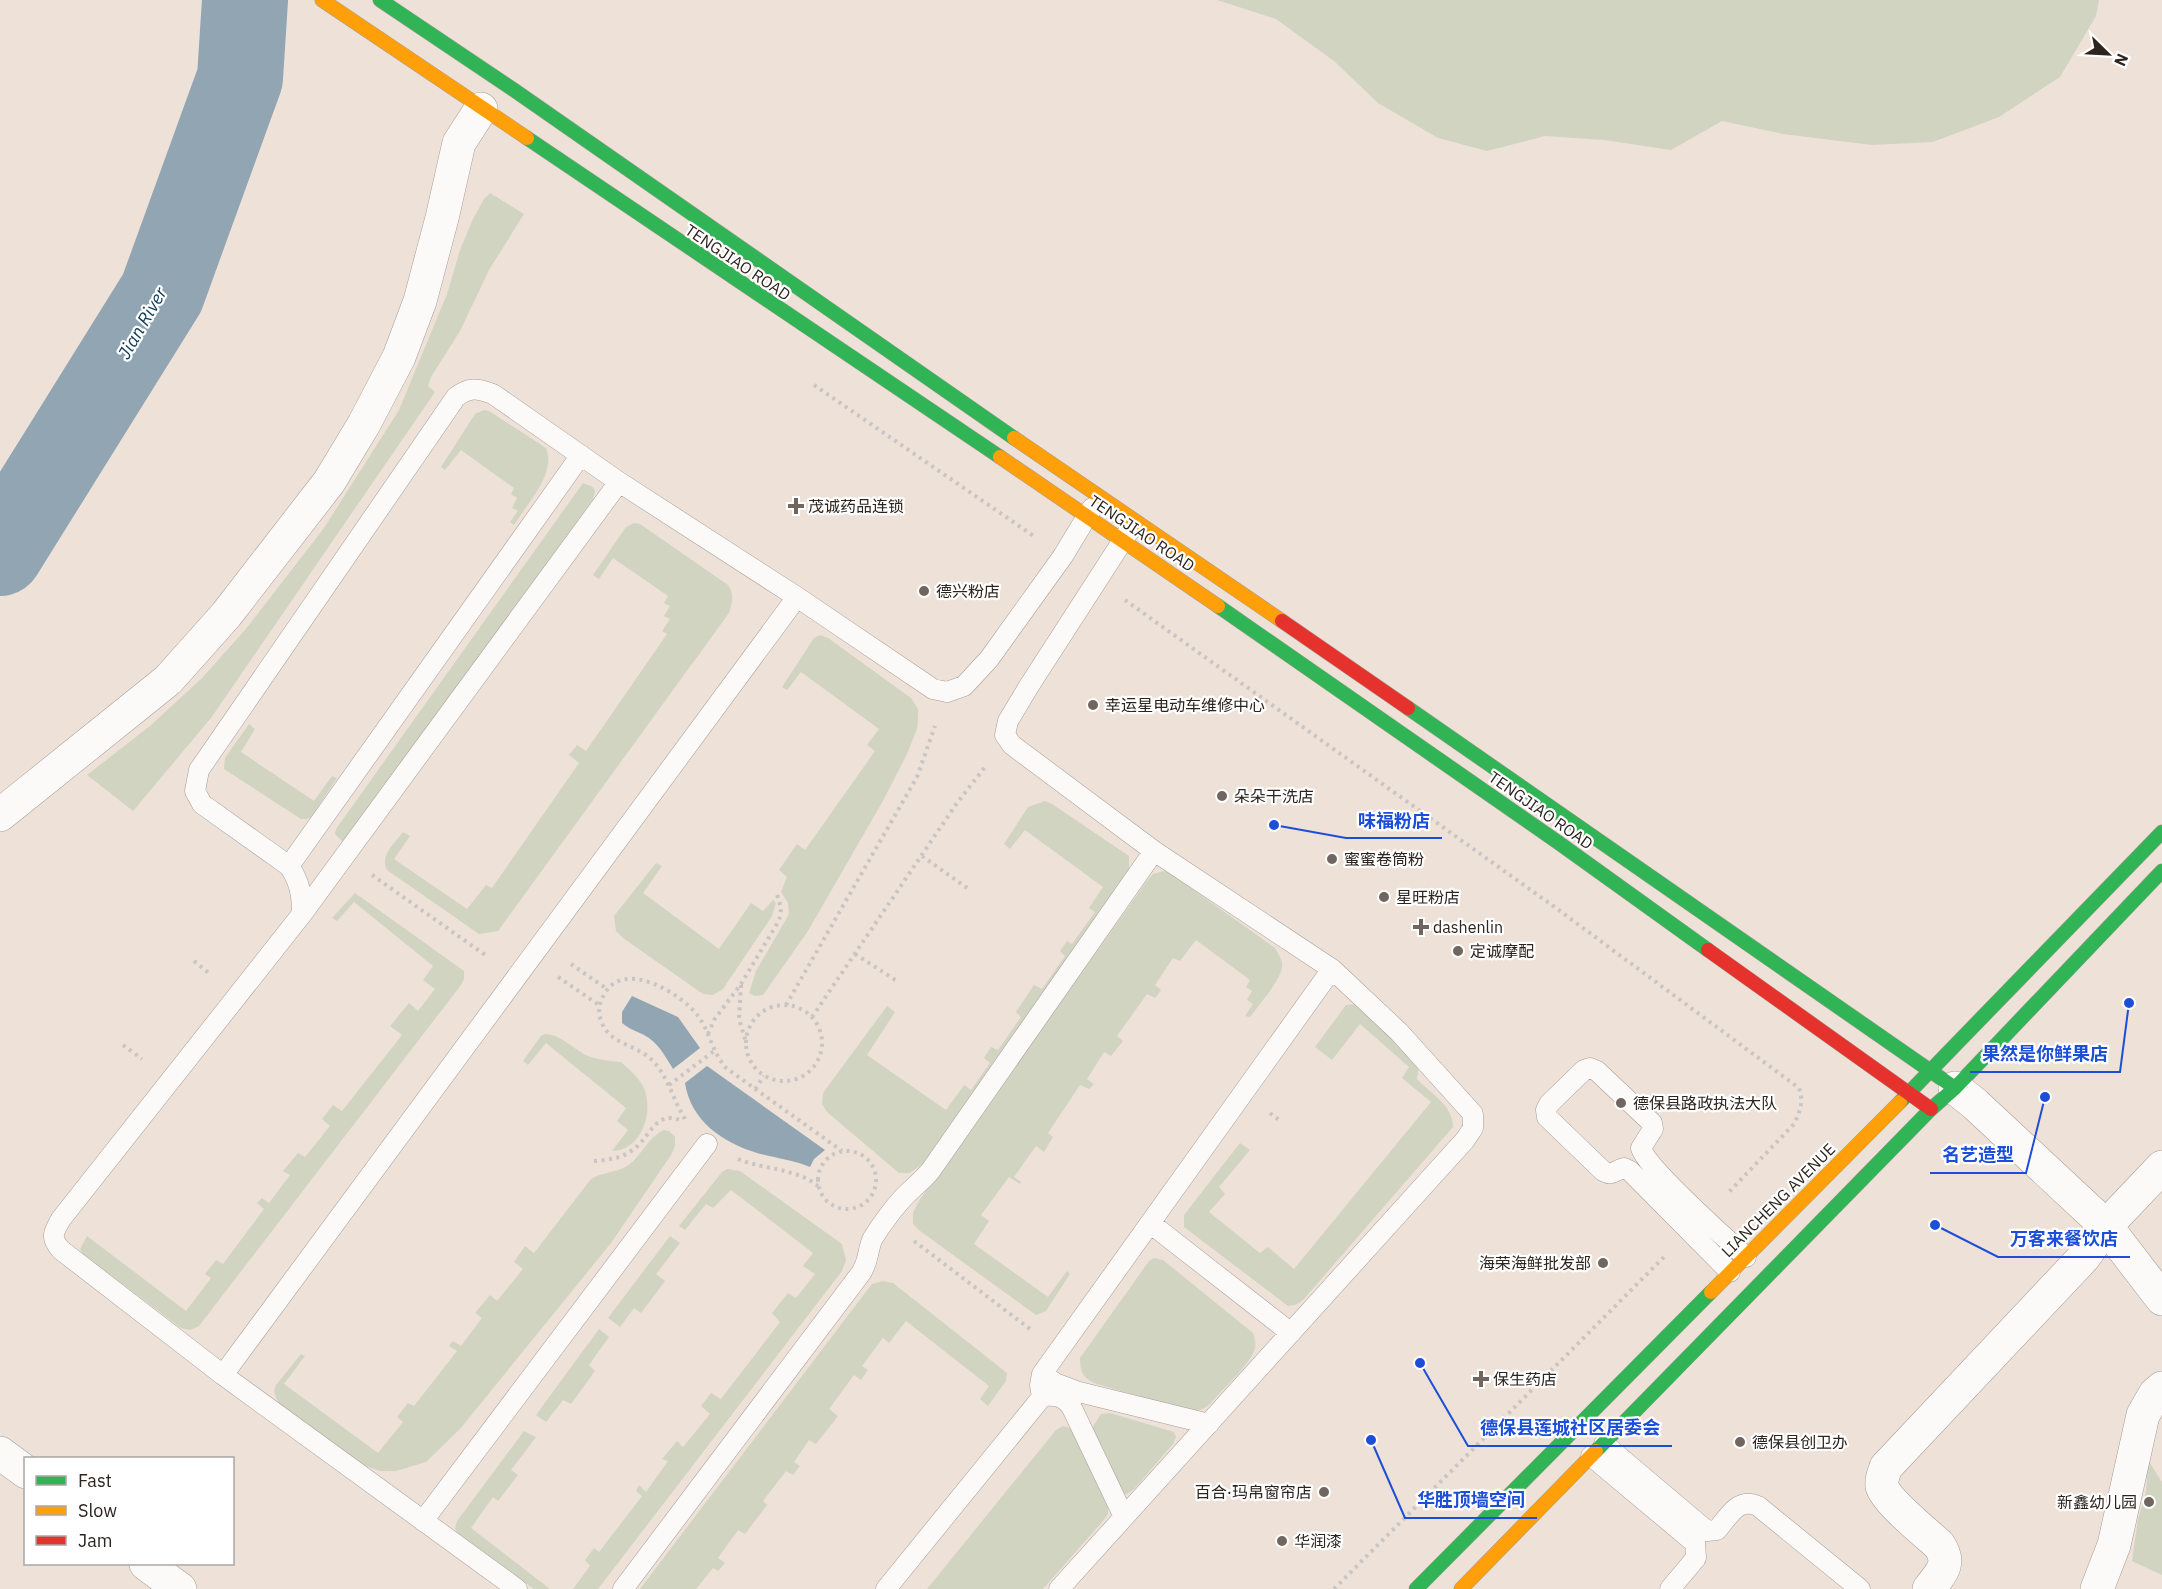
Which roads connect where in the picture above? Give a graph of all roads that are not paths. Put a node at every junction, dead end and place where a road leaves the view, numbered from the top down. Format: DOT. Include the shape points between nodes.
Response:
graph roads {
  1 [pos="322,0"];
  2 [pos="380,0"];
  3 [pos="481,109"];
  4 [pos="581,455"];
  5 [pos="619,482"];
  6 [pos="1100,496"];
  7 [pos="1087,515"];
  8 [pos="1135,519"];
  9 [pos="1124,540"];
  10 [pos="797,597"];
  11 [pos="0,815"];
  12 [pos="2162,832"];
  13 [pos="1154,851"];
  14 [pos="289,866"];
  15 [pos="2162,871"];
  16 [pos="302,914"];
  17 [pos="1332,969"];
  18 [pos="1939,1090"];
  19 [pos="1908,1092"];
  20 [pos="700,1138"];
  21 [pos="2162,1167"];
  22 [pos="1150,1223"];
  23 [pos="2106,1226"];
  24 [pos="1746,1257"];
  25 [pos="1730,1272"];
  26 [pos="2162,1299"];
  27 [pos="1291,1333"];
  28 [pos="1042,1374"];
  29 [pos="223,1375"];
  30 [pos="2162,1388"];
  31 [pos="1042,1397"];
  32 [pos="1209,1424"];
  33 [pos="1598,1450"];
  34 [pos="0,1453"];
  35 [pos="24,1471"];
  36 [pos="1124,1517"];
  37 [pos="423,1521"];
  38 [pos="149,1565"];
  39 [pos="180,1589"];
  40 [pos="517,1589"];
  41 [pos="623,1589"];
  42 [pos="886,1589"];
  43 [pos="1059,1589"];
  44 [pos="1416,1589"];
  45 [pos="1461,1589"];
  46 [pos="1670,1589"];
  47 [pos="1860,1589"];
  48 [pos="1929,1589"];
  49 [pos="2097,1589"];
  1 -- 3 [label="main road, TENGJIAO ROAD"];
  2 -- 6 [label="main road, TENGJIAO ROAD"];
  3 -- 7 [label="main road, TENGJIAO ROAD"];
  3 -- 11 [label="street" via="459,143 420,301 399,357 329,482 226,615 168,680"];
  4 -- 5 [label="lane"];
  4 -- 14 [label="lane"];
  4 -- 14 [label="lane" via="493,394 467,389 456,397 199,770 195,790 202,804"];
  5 -- 10 [label="lane"];
  5 -- 16 [label="lane"];
  6 -- 7 [label="lane"];
  6 -- 8 [label="main road, TENGJIAO ROAD"];
  7 -- 9 [label="main road, TENGJIAO ROAD"];
  7 -- 10 [label="lane" via="1063,556 989,659 964,686 947,692 933,689"];
  8 -- 9 [label="lane"];
  8 -- 18 [label="main road, TENGJIAO ROAD"];
  9 -- 13 [label="lane" via="1008,721 1005,735 1012,745"];
  9 -- 19 [label="main road, TENGJIAO ROAD"];
  10 -- 29 [label="lane"];
  12 -- 18 [label="main road, LIANCHENG AVENUE"];
  13 -- 17 [label="lane"];
  13 -- 41 [label="lane" via="931,1170 906,1194 870,1244 868,1262 861,1273"];
  14 -- 16 [label="lane" via="302,894"];
  15 -- 18 [label="main road, LIANCHENG AVENUE"];
  16 -- 29 [label="lane" via="54,1232 54,1242 61,1250"];
  17 -- 22 [label="lane"];
  17 -- 27 [label="lane" via="1399,1032 1473,1114 1473,1128"];
  18 -- 19 [label="main road, LIANCHENG AVENUE"];
  18 -- 19 [label="main road, TENGJIAO ROAD"];
  18 -- 23 [label="street" via="1975,1104"];
  18 -- 33 [label="main road, LIANCHENG AVENUE"];
  19 -- 24 [label="main road, LIANCHENG AVENUE"];
  20 -- 37 [label="lane"];
  21 -- 23 [label="street"];
  22 -- 27 [label="lane"];
  22 -- 28 [label="lane"];
  23 -- 26 [label="street"];
  23 -- 48 [label="street" via="2084,1257 1886,1467 1883,1488 1945,1554 1946,1563"];
  24 -- 25 [label="main road, LIANCHENG AVENUE"];
  24 -- 25 [label="lane" via="1643,1155 1641,1148 1653,1129 1652,1123 1597,1071 1584,1070 1549,1104 1547,1117 1603,1171 1630,1171"];
  25 -- 44 [label="main road, LIANCHENG AVENUE"];
  27 -- 32 [label="lane"];
  28 -- 31 [label="lane"];
  28 -- 32 [label="lane" via="1079,1392"];
  29 -- 37 [label="lane"];
  30 -- 49 [label="street" via="2143,1415 2114,1545"];
  31 -- 36 [label="lane" via="1057,1396 1071,1406"];
  31 -- 42 [label="lane"];
  32 -- 36 [label="lane"];
  33 -- 45 [label="main road, LIANCHENG AVENUE"];
  33 -- 46 [label="lane" via="1695,1543 1696,1558"];
  33 -- 47 [label="lane" via="1707,1531 1717,1530 1742,1503 1758,1506"];
  34 -- 35 [label="street"];
  36 -- 43 [label="lane"];
  37 -- 40 [label="lane"];
  38 -- 39 [label="street"];
}
